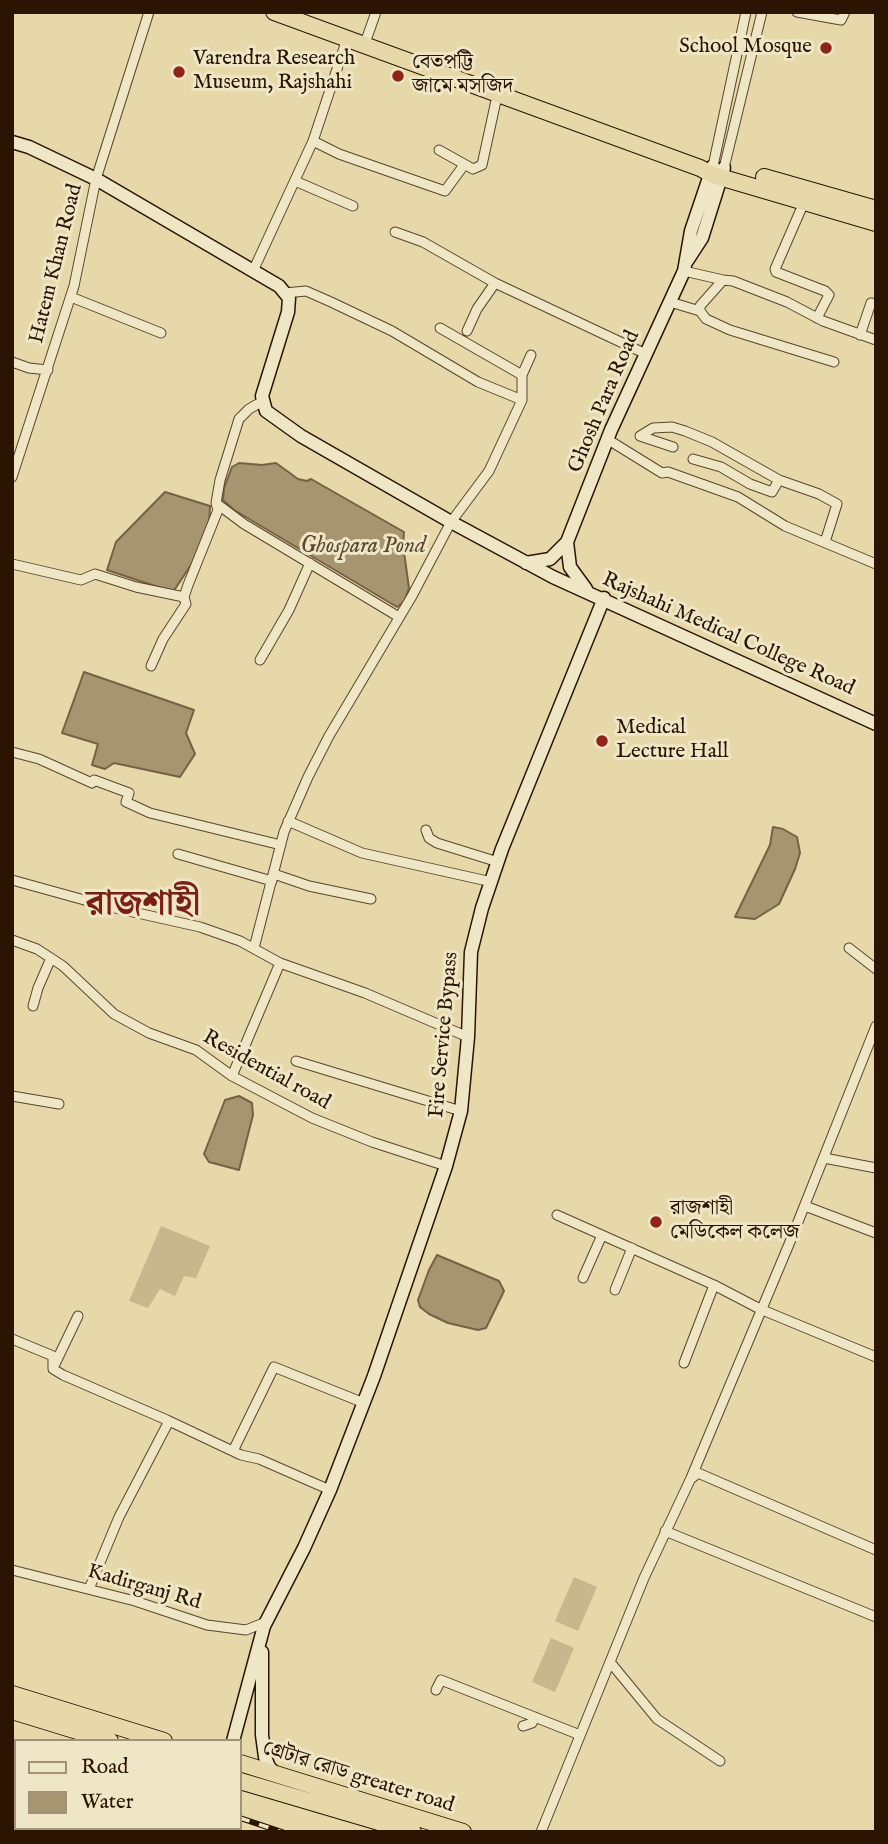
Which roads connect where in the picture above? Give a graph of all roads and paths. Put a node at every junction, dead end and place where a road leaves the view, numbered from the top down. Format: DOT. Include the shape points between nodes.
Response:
graph roads {
  1 [pos="149,12"];
  2 [pos="376,12"];
  3 [pos="746,12"];
  4 [pos="762,12"];
  5 [pos="797,12"];
  6 [pos="845,12"];
  7 [pos="277,13"];
  8 [pos="348,39"];
  9 [pos="364,46"];
  10 [pos="497,96"];
  11 [pos="313,141"];
  12 [pos="12,142"];
  13 [pos="439,150"];
  14 [pos="464,165"];
  15 [pos="714,171"];
  16 [pos="96,179"];
  17 [pos="295,181"];
  18 [pos="805,200"];
  19 [pos="353,206"];
  20 [pos="876,209"];
  21 [pos="876,223"];
  22 [pos="395,232"];
  23 [pos="253,271"];
  24 [pos="680,272"];
  25 [pos="723,280"];
  26 [pos="495,284"];
  27 [pos="285,293"];
  28 [pos="71,298"];
  29 [pos="670,302"];
  30 [pos="876,304"];
  31 [pos="700,311"];
  32 [pos="817,318"];
  33 [pos="440,328"];
  34 [pos="467,331"];
  35 [pos="161,333"];
  36 [pos="860,335"];
  37 [pos="876,340"];
  38 [pos="646,354"];
  39 [pos="531,355"];
  40 [pos="12,362"];
  41 [pos="834,362"];
  42 [pos="48,370"];
  43 [pos="522,375"];
  44 [pos="522,400"];
  45 [pos="263,401"];
  46 [pos="607,439"];
  47 [pos="673,447"];
  48 [pos="694,459"];
  49 [pos="12,477"];
  50 [pos="779,480"];
  51 [pos="216,503"];
  52 [pos="451,522"];
  53 [pos="567,542"];
  54 [pos="825,542"];
  55 [pos="526,562"];
  56 [pos="310,563"];
  57 [pos="12,564"];
  58 [pos="876,564"];
  59 [pos="184,597"];
  60 [pos="596,597"];
  61 [pos="399,617"];
  62 [pos="260,660"];
  63 [pos="151,666"];
  64 [pos="876,724"];
  65 [pos="876,731"];
  66 [pos="12,752"];
  67 [pos="288,821"];
  68 [pos="426,830"];
  69 [pos="281,845"];
  70 [pos="178,854"];
  71 [pos="498,862"];
  72 [pos="273,878"];
  73 [pos="12,880"];
  74 [pos="492,882"];
  75 [pos="371,899"];
  76 [pos="12,940"];
  77 [pos="254,948"];
  78 [pos="849,948"];
  79 [pos="51,958"];
  80 [pos="280,963"];
  81 [pos="876,969"];
  82 [pos="33,1006"];
  83 [pos="876,1026"];
  84 [pos="468,1037"];
  85 [pos="296,1061"];
  86 [pos="232,1076"];
  87 [pos="12,1096"];
  88 [pos="59,1104"];
  89 [pos="461,1111"];
  90 [pos="824,1158"];
  91 [pos="446,1166"];
  92 [pos="876,1168"];
  93 [pos="805,1206"];
  94 [pos="557,1215"];
  95 [pos="876,1233"];
  96 [pos="602,1235"];
  97 [pos="632,1248"];
  98 [pos="583,1278"];
  99 [pos="714,1285"];
  100 [pos="615,1290"];
  101 [pos="760,1309"];
  102 [pos="78,1316"];
  103 [pos="12,1339"];
  104 [pos="876,1357"];
  105 [pos="684,1363"];
  106 [pos="53,1369"];
  107 [pos="364,1402"];
  108 [pos="169,1420"];
  109 [pos="233,1451"];
  110 [pos="691,1478"];
  111 [pos="330,1490"];
  112 [pos="665,1531"];
  113 [pos="876,1550"];
  114 [pos="12,1570"];
  115 [pos="89,1589"];
  116 [pos="876,1617"];
  117 [pos="264,1627"];
  118 [pos="610,1662"];
  119 [pos="436,1690"];
  120 [pos="12,1694"];
  121 [pos="12,1711"];
  122 [pos="535,1717"];
  123 [pos="523,1726"];
  124 [pos="580,1735"];
  125 [pos="103,1739"];
  126 [pos="158,1739"];
  127 [pos="234,1739"];
  128 [pos="720,1761"];
  129 [pos="242,1764"];
  130 [pos="278,1776"];
  131 [pos="242,1783"];
  132 [pos="413,1832"];
  133 [pos="463,1832"];
  134 [pos="541,1832"];
  1 -- 16 [label="street, Hatem Khan Road"];
  2 -- 9 [label="street"];
  3 -- 15 [label="street"];
  4 -- 15 [label="street"];
  5 -- 6 [label="street" via="841,20"];
  7 -- 8 [label="highway"];
  8 -- 9 [label="highway"];
  8 -- 11 [label="street"];
  9 -- 10 [label="highway"];
  10 -- 14 [label="street" via="482,165 473,169"];
  10 -- 15 [label="highway"];
  11 -- 14 [label="street" via="339,155 444,191"];
  11 -- 17 [label="street"];
  12 -- 16 [label="main road"];
  13 -- 14 [label="street"];
  15 -- 18 [label="highway"];
  15 -- 20 [label="highway" via="764,177"];
  15 -- 24 [label="main road, Ghosh Para Road" via="702,238"];
  16 -- 23 [label="main road"];
  16 -- 28 [label="street, Hatem Khan Road"];
  17 -- 19 [label="street"];
  17 -- 23 [label="street"];
  18 -- 21 [label="highway"];
  18 -- 32 [label="street" via="775,269 829,295"];
  22 -- 26 [label="street" via="423,242"];
  23 -- 27 [label="main road"];
  24 -- 25 [label="street"];
  24 -- 29 [label="main road, Ghosh Para Road"];
  25 -- 31 [label="street"];
  25 -- 32 [label="street" via="787,302"];
  26 -- 34 [label="street"];
  26 -- 38 [label="street"];
  27 -- 44 [label="street" via="306,291 331,302 392,331 478,382"];
  27 -- 45 [label="main road" via="288,312"];
  28 -- 35 [label="street"];
  28 -- 42 [label="street, Hatem Khan Road"];
  29 -- 31 [label="street"];
  29 -- 38 [label="main road, Ghosh Para Road"];
  30 -- 36 [label="street" via="872,303"];
  31 -- 41 [label="street" via="706,319 730,330"];
  32 -- 36 [label="street"];
  33 -- 43 [label="street"];
  36 -- 37 [label="street"];
  38 -- 46 [label="main road, Ghosh Para Road"];
  39 -- 43 [label="street"];
  40 -- 42 [label="street"];
  42 -- 49 [label="street, Hatem Khan Road"];
  43 -- 44 [label="street"];
  44 -- 52 [label="street" via="489,471"];
  45 -- 51 [label="street" via="239,419"];
  45 -- 52 [label="main road" via="267,411 301,436"];
  46 -- 53 [label="main road, Ghosh Para Road"];
  46 -- 54 [label="street" via="662,472 738,497 785,526"];
  47 -- 50 [label="street" via="640,436 653,428 685,431"];
  48 -- 50 [label="street" via="772,492"];
  50 -- 54 [label="street" via="838,504"];
  51 -- 56 [label="street"];
  51 -- 59 [label="street" via="218,510"];
  52 -- 55 [label="main road"];
  52 -- 61 [label="street"];
  53 -- 55 [label="main road" via="550,559"];
  53 -- 60 [label="main road, Ghosh Para Road" via="568,561 576,578"];
  54 -- 58 [label="street"];
  55 -- 60 [label="main road"];
  56 -- 61 [label="street"];
  56 -- 62 [label="street"];
  57 -- 59 [label="street" via="81,580 95,574"];
  59 -- 63 [label="street" via="186,604"];
  60 -- 64 [label="main road, Rajshahi Medical College Road"];
  60 -- 65 [label="main road, Rajshahi Medical College Road"];
  60 -- 71 [label="main road, Fire Service Bypass"];
  61 -- 67 [label="street" via="328,736"];
  66 -- 69 [label="street" via="129,793 126,802 150,813"];
  67 -- 69 [label="street"];
  67 -- 74 [label="street" via="362,853"];
  68 -- 71 [label="street" via="437,843"];
  69 -- 72 [label="street"];
  70 -- 72 [label="street"];
  71 -- 74 [label="main road, Fire Service Bypass"];
  72 -- 75 [label="street"];
  72 -- 77 [label="street"];
  73 -- 77 [label="street" via="200,927"];
  74 -- 84 [label="main road, Fire Service Bypass" via="471,952"];
  76 -- 79 [label="street, Residential road"];
  77 -- 80 [label="street"];
  78 -- 81 [label="street"];
  79 -- 82 [label="street"];
  79 -- 86 [label="street, Residential road" via="114,1014 149,1034 196,1050"];
  80 -- 84 [label="street"];
  80 -- 86 [label="street"];
  83 -- 90 [label="street"];
  84 -- 89 [label="main road, Fire Service Bypass"];
  85 -- 89 [label="street"];
  86 -- 91 [label="street, Residential road" via="312,1118"];
  87 -- 88 [label="street"];
  89 -- 91 [label="main road, Fire Service Bypass"];
  90 -- 92 [label="street"];
  90 -- 93 [label="street"];
  91 -- 107 [label="main road, Fire Service Bypass"];
  93 -- 95 [label="street"];
  93 -- 101 [label="street"];
  94 -- 96 [label="street"];
  96 -- 97 [label="street"];
  96 -- 98 [label="street"];
  97 -- 99 [label="street"];
  97 -- 100 [label="street"];
  99 -- 101 [label="street"];
  99 -- 105 [label="street"];
  101 -- 104 [label="street"];
  101 -- 110 [label="street"];
  102 -- 106 [label="street"];
  103 -- 106 [label="street" via="53,1356"];
  106 -- 108 [label="street"];
  107 -- 109 [label="street" via="274,1367"];
  107 -- 111 [label="main road, Fire Service Bypass"];
  108 -- 109 [label="street"];
  108 -- 115 [label="street" via="119,1517"];
  109 -- 111 [label="street"];
  110 -- 112 [label="street"];
  110 -- 113 [label="street" via="698,1473"];
  111 -- 117 [label="main road, Fire Service Bypass"];
  112 -- 116 [label="street"];
  112 -- 118 [label="street"];
  114 -- 115 [label="street, Kadirganj Rd"];
  115 -- 117 [label="street, Kadirganj Rd" via="207,1625 246,1630"];
  117 -- 127 [label="main road, Fire Service Bypass"];
  117 -- 130 [label="main road, Fire Service Bypass" via="262,1735 265,1757"];
  118 -- 124 [label="street"];
  118 -- 128 [label="street" via="657,1719"];
  119 -- 122 [label="street" via="441,1680"];
  120 -- 126 [label="highway"];
  121 -- 125 [label="highway"];
  122 -- 123 [label="street" via="532,1724"];
  122 -- 124 [label="street"];
  124 -- 134 [label="street"];
  129 -- 130 [label="highway, গ্রেটার রোড greater road"];
  130 -- 133 [label="highway, গ্রেটার রোড greater road"];
  131 -- 132 [label="highway"];
}
